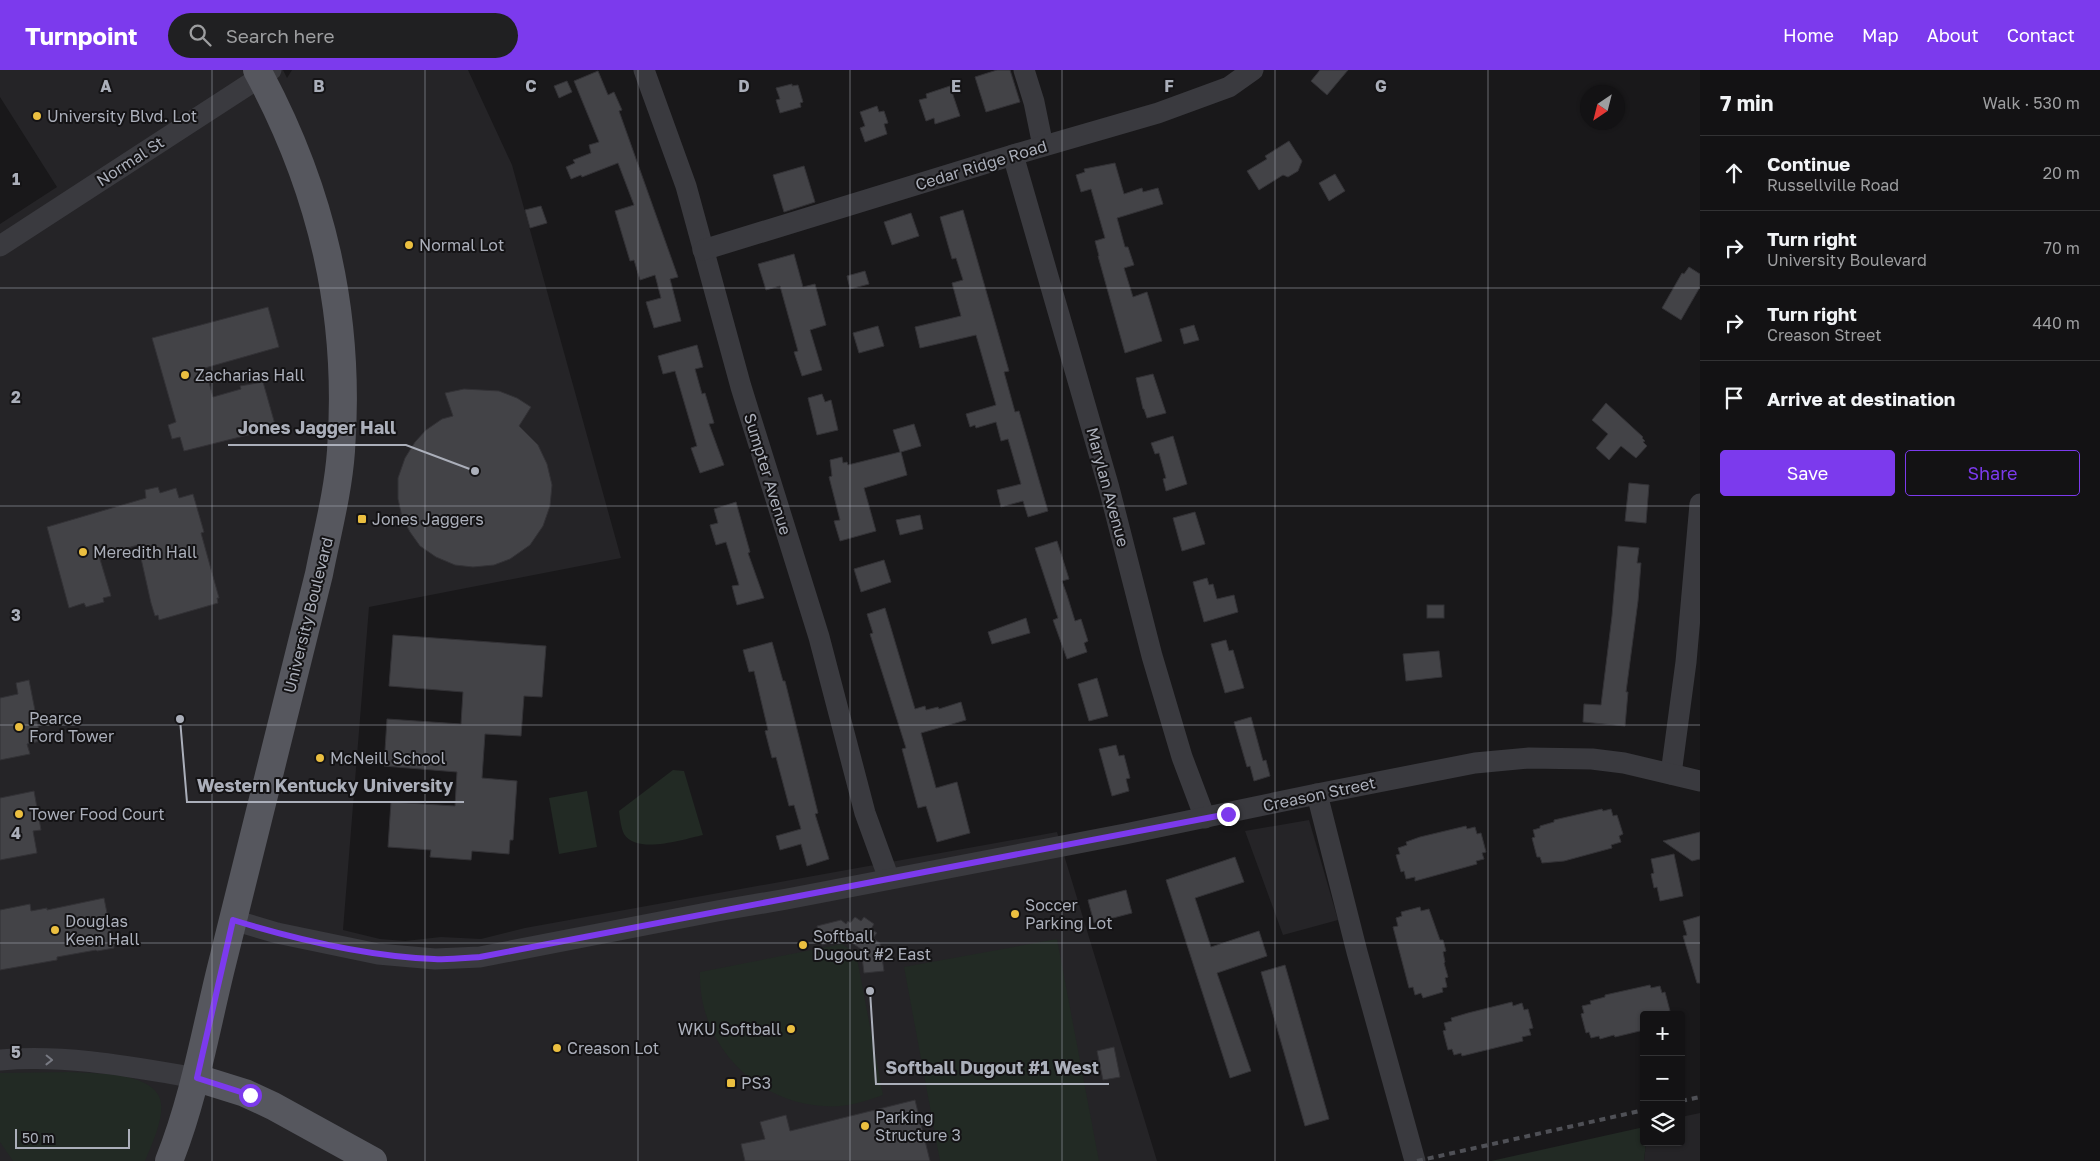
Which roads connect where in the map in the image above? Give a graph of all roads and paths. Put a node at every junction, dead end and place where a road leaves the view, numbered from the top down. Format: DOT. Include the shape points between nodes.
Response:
graph roads {
  1 [pos="644,70"];
  2 [pos="1024,70"];
  3 [pos="1254,70"];
  4 [pos="263,72"];
  5 [pos="1044,146"];
  6 [pos="1013,155"];
  7 [pos="0,246"];
  8 [pos="704,250"];
  9 [pos="1700,504"];
  10 [pos="1671,774"];
  11 [pos="1700,781"];
  12 [pos="1317,794"];
  13 [pos="1205,818"];
  14 [pos="889,879"];
  15 [pos="233,920"];
  16 [pos="0,1060"];
  17 [pos="197,1078"];
  18 [pos="169,1161"];
  19 [pos="373,1161"];
  20 [pos="1415,1161"];
  1 -- 8 [label="street, Sumpter Avenue" via="676,156"];
  2 -- 5 [label="street"];
  3 -- 5 [label="street, Cedar Ridge Road" via="1229,87 1158,113"];
  4 -- 7 [label="street, Normal St"];
  4 -- 15 [label="main road, University Boulevard" via="296,149 321,225 337,310 343,413 337,481 327,540"];
  5 -- 6 [label="street, Cedar Ridge Road"];
  6 -- 8 [label="street, Cedar Ridge Road"];
  6 -- 13 [label="street, Marylan Avenue" via="1110,488 1152,656 1182,757"];
  8 -- 14 [label="street, Sumpter Avenue" via="741,387 820,637 865,813"];
  9 -- 10 [label="street" via="1686,662"];
  10 -- 11 [label="street, Creason Street"];
  10 -- 12 [label="street, Creason Street" via="1592,759 1529,758 1475,763"];
  12 -- 13 [label="street, Creason Street"];
  12 -- 20 [label="street"];
  13 -- 14 [label="street, Creason Street"];
  14 -- 15 [label="street, Creason Street" via="480,957 435,959 378,954 277,933"];
  15 -- 17 [label="main road, University Boulevard"];
  16 -- 17 [label="street, one-way" via="115,1064"];
  17 -- 18 [label="main road, University Boulevard"];
  17 -- 19 [label="main road" via="245,1092"];
}
